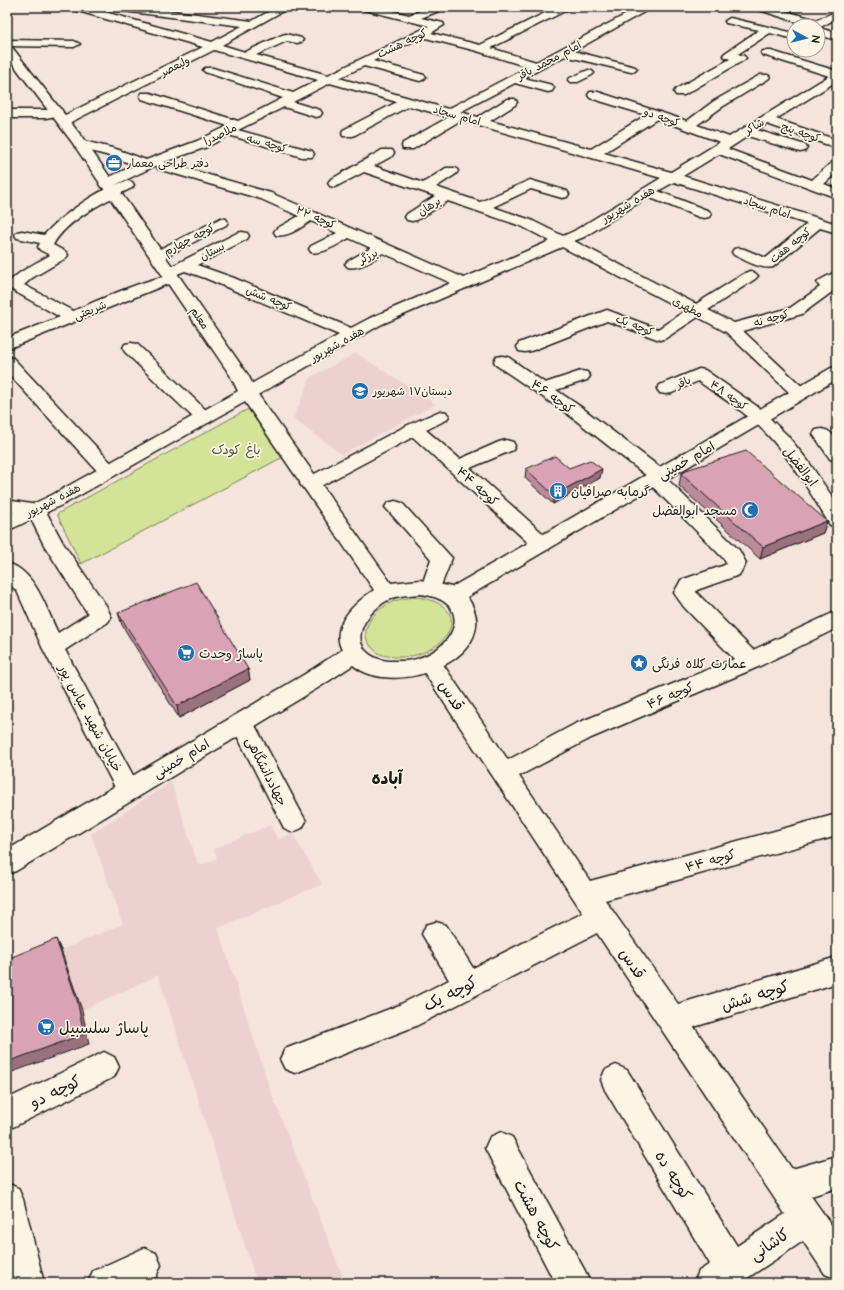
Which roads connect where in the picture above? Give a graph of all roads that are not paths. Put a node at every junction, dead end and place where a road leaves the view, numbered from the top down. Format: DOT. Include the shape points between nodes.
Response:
graph roads {
  1 [pos="75,7"];
  2 [pos="115,7"];
  3 [pos="285,7"];
  4 [pos="366,7"];
  5 [pos="440,7"];
  6 [pos="565,7"];
  7 [pos="648,7"];
  8 [pos="760,7"];
  9 [pos="831,7"];
  10 [pos="837,9"];
  11 [pos="172,10"];
  12 [pos="837,14"];
  13 [pos="410,18"];
  14 [pos="791,18"];
  15 [pos="730,21"];
  16 [pos="826,21"];
  17 [pos="252,24"];
  18 [pos="768,28"];
  19 [pos="826,32"];
  20 [pos="420,34"];
  21 [pos="786,34"];
  22 [pos="837,37"];
  23 [pos="297,40"];
  24 [pos="7,43"];
  25 [pos="74,44"];
  26 [pos="213,46"];
  27 [pos="7,48"];
  28 [pos="481,49"];
  29 [pos="564,52"];
  30 [pos="767,54"];
  31 [pos="245,56"];
  32 [pos="549,60"];
  33 [pos="363,62"];
  34 [pos="537,66"];
  35 [pos="631,69"];
  36 [pos="209,70"];
  37 [pos="593,74"];
  38 [pos="837,76"];
  39 [pos="420,77"];
  40 [pos="764,77"];
  41 [pos="330,79"];
  42 [pos="513,79"];
  43 [pos="548,88"];
  44 [pos="680,92"];
  45 [pos="594,95"];
  46 [pos="146,96"];
  47 [pos="288,100"];
  48 [pos="610,100"];
  49 [pos="408,101"];
  50 [pos="511,102"];
  51 [pos="599,107"];
  52 [pos="316,113"];
  53 [pos="7,114"];
  54 [pos="455,114"];
  55 [pos="656,114"];
  56 [pos="60,117"];
  57 [pos="765,119"];
  58 [pos="480,122"];
  59 [pos="688,126"];
  60 [pos="232,128"];
  61 [pos="746,131"];
  62 [pos="348,133"];
  63 [pos="729,141"];
  64 [pos="80,144"];
  65 [pos="202,144"];
  66 [pos="837,144"];
  67 [pos="408,146"];
  68 [pos="800,148"];
  69 [pos="717,149"];
  70 [pos="387,153"];
  71 [pos="307,154"];
  72 [pos="593,154"];
  73 [pos="146,165"];
  74 [pos="837,165"];
  75 [pos="163,166"];
  76 [pos="364,167"];
  77 [pos="451,170"];
  78 [pos="672,177"];
  79 [pos="335,183"];
  80 [pos="815,185"];
  81 [pos="109,188"];
  82 [pos="426,188"];
  83 [pos="647,192"];
  84 [pos="562,194"];
  85 [pos="837,194"];
  86 [pos="447,195"];
  87 [pos="481,207"];
  88 [pos="704,214"];
  89 [pos="311,215"];
  90 [pos="412,218"];
  91 [pos="221,222"];
  92 [pos="818,223"];
  93 [pos="837,229"];
  94 [pos="281,232"];
  95 [pos="349,232"];
  96 [pos="22,235"];
  97 [pos="242,236"];
  98 [pos="46,240"];
  99 [pos="562,241"];
  100 [pos="384,247"];
  101 [pos="316,249"];
  102 [pos="739,252"];
  103 [pos="156,256"];
  104 [pos="353,264"];
  105 [pos="175,273"];
  106 [pos="750,276"];
  107 [pos="837,276"];
  108 [pos="463,283"];
  109 [pos="697,311"];
  110 [pos="72,318"];
  111 [pos="732,330"];
  112 [pos="352,335"];
  113 [pos="7,344"];
  114 [pos="525,347"];
  115 [pos="131,348"];
  116 [pos="502,360"];
  117 [pos="7,362"];
  118 [pos="837,372"];
  119 [pos="699,374"];
  120 [pos="581,376"];
  121 [pos="543,389"];
  122 [pos="666,390"];
  123 [pos="248,393"];
  124 [pos="800,393"];
  125 [pos="440,416"];
  126 [pos="760,417"];
  127 [pos="204,418"];
  128 [pos="414,429"];
  129 [pos="822,434"];
  130 [pos="506,446"];
  131 [pos="837,455"];
  132 [pos="457,466"];
  133 [pos="108,471"];
  134 [pos="657,477"];
  135 [pos="310,484"];
  136 [pos="828,488"];
  137 [pos="7,506"];
  138 [pos="395,508"];
  139 [pos="36,510"];
  140 [pos="837,520"];
  141 [pos="7,524"];
  142 [pos="542,544"];
  143 [pos="7,570"];
  144 [pos="431,588"];
  145 [pos="386,592"];
  146 [pos="453,596"];
  147 [pos="837,619"];
  148 [pos="53,647"];
  149 [pos="355,652"];
  150 [pos="750,661"];
  151 [pos="430,663"];
  152 [pos="242,722"];
  153 [pos="504,773"];
  154 [pos="129,790"];
  155 [pos="293,821"];
  156 [pos="837,825"];
  157 [pos="7,863"];
  158 [pos="584,894"];
  159 [pos="602,918"];
  160 [pos="436,934"];
  161 [pos="837,970"];
  162 [pos="468,984"];
  163 [pos="672,1020"];
  164 [pos="295,1060"];
  165 [pos="104,1067"];
  166 [pos="616,1080"];
  167 [pos="7,1115"];
  168 [pos="501,1148"];
  169 [pos="837,1172"];
  170 [pos="786,1187"];
  171 [pos="9,1219"];
  172 [pos="807,1219"];
  173 [pos="837,1262"];
  174 [pos="144,1265"];
  175 [pos="722,1276"];
  176 [pos="26,1283"];
  177 [pos="105,1283"];
  178 [pos="573,1283"];
  1 -- 26 [label="street, امام سجاد"];
  2 -- 11 [label="street"];
  3 -- 17 [label="street, ولیعصر"];
  4 -- 13 [label="street"];
  5 -- 13 [label="street, کوچه هشت"];
  6 -- 28 [label="street"];
  7 -- 29 [label="street, امام محمد باقر"];
  8 -- 14 [label="street"];
  9 -- 10 [label="street"];
  11 -- 17 [label="street"];
  12 -- 16 [label="street"];
  13 -- 20 [label="street, کوچه هشت" via="439,25"];
  15 -- 18 [label="street"];
  17 -- 26 [label="street, ولیعصر"];
  18 -- 21 [label="street"];
  18 -- 44 [label="street" via="729,55 740,58"];
  19 -- 22 [label="street"];
  20 -- 28 [label="street"];
  20 -- 33 [label="street, کوچه هشت"];
  23 -- 31 [label="street" via="286,37"];
  24 -- 25 [label="street"];
  26 -- 31 [label="street, امام سجاد"];
  26 -- 56 [label="street, ولیعصر"];
  27 -- 56 [label="street, معلم"];
  28 -- 34 [label="street"];
  29 -- 32 [label="street, امام محمد باقر"];
  29 -- 35 [label="street"];
  30 -- 38 [label="street"];
  31 -- 41 [label="street, امام سجاد"];
  32 -- 34 [label="street, امام محمد باقر"];
  32 -- 37 [label="street" via="570,71"];
  33 -- 39 [label="street"];
  33 -- 41 [label="street, کوچه هشت"];
  34 -- 42 [label="street, امام محمد باقر"];
  36 -- 47 [label="street"];
  38 -- 57 [label="street, شاکر"];
  40 -- 59 [label="street" via="718,104"];
  41 -- 47 [label="street, ملاصدرا"];
  41 -- 49 [label="street, امام سجاد"];
  42 -- 43 [label="street"];
  42 -- 54 [label="street, امام محمد باقر"];
  45 -- 48 [label="street, کوچه دو"];
  46 -- 60 [label="street"];
  47 -- 52 [label="street"];
  47 -- 60 [label="street, ملاصدرا"];
  48 -- 51 [label="street"];
  48 -- 55 [label="street, کوچه دو"];
  49 -- 54 [label="street, امام سجاد"];
  49 -- 62 [label="street"];
  50 -- 58 [label="street"];
  53 -- 56 [label="street"];
  54 -- 58 [label="street, امام سجاد"];
  54 -- 67 [label="street"];
  55 -- 59 [label="street, کوچه دو"];
  55 -- 72 [label="street"];
  56 -- 64 [label="street, معلم"];
  57 -- 61 [label="street, شاکر"];
  57 -- 66 [label="street, کوچه پنج"];
  58 -- 72 [label="street, امام سجاد"];
  59 -- 63 [label="street, کوچه دو"];
  60 -- 65 [label="street, ملاصدرا"];
  60 -- 71 [label="street, کوچه سه"];
  61 -- 63 [label="street, شاکر"];
  61 -- 68 [label="street"];
  63 -- 69 [label="street, شاکر"];
  64 -- 73 [label="street"];
  64 -- 81 [label="street, معلم"];
  65 -- 73 [label="street, ملاصدرا"];
  65 -- 75 [label="street"];
  69 -- 78 [label="street, شاکر"];
  69 -- 80 [label="street"];
  70 -- 76 [label="street"];
  72 -- 78 [label="street, امام سجاد"];
  73 -- 81 [label="street, ملاصدرا"];
  74 -- 80 [label="street"];
  75 -- 81 [label="street"];
  75 -- 89 [label="street, کوچه ۲۲" via="266,196"];
  76 -- 79 [label="street"];
  76 -- 82 [label="street, مطهری"];
  77 -- 82 [label="street"];
  78 -- 83 [label="street, هفده شهریور"];
  78 -- 92 [label="street, امام سجاد"];
  80 -- 85 [label="street"];
  81 -- 98 [label="street" via="103,196 68,220"];
  81 -- 103 [label="street, معلم"];
  82 -- 86 [label="street, مطهری"];
  83 -- 88 [label="street"];
  83 -- 99 [label="street, هفده شهریور" via="579,234"];
  84 -- 87 [label="street" via="530,184"];
  86 -- 87 [label="street, مطهری"];
  86 -- 90 [label="street, برهان"];
  87 -- 99 [label="street, مطهری" via="526,223"];
  89 -- 94 [label="street"];
  89 -- 95 [label="street, کوچه ۲۲"];
  91 -- 103 [label="street, کوچه چهارم"];
  92 -- 93 [label="street, امام سجاد"];
  92 -- 102 [label="street, کوچه هفت" via="768,264"];
  95 -- 100 [label="street, کوچه ۲۲"];
  95 -- 101 [label="street"];
  96 -- 98 [label="street"];
  97 -- 105 [label="street, بستان"];
  98 -- 110 [label="street" via="45,247 61,255 27,275 14,286"];
  99 -- 108 [label="street, هفده شهریور"];
  99 -- 109 [label="street, مطهری"];
  100 -- 104 [label="street, برزگر"];
  100 -- 108 [label="street, کوچه ۲۲"];
  103 -- 105 [label="street, معلم"];
  105 -- 110 [label="street, شریعتی" via="160,282"];
  105 -- 112 [label="street, کوچه شش" via="196,269"];
  105 -- 123 [label="street, معلم"];
  106 -- 109 [label="street"];
  107 -- 111 [label="street, کوچه نه" via="825,283 831,286 796,312"];
  108 -- 112 [label="street, هفده شهریور" via="376,321"];
  109 -- 111 [label="street, مطهری"];
  109 -- 114 [label="street, کوچه یک" via="660,335 607,315"];
  110 -- 113 [label="street, شریعتی"];
  111 -- 124 [label="street, مطهری"];
  112 -- 123 [label="street, هفده شهریور"];
  115 -- 127 [label="street"];
  116 -- 121 [label="street, کوچه ۴۶"];
  117 -- 133 [label="street"];
  118 -- 124 [label="street, امام خمینی"];
  119 -- 122 [label="street, باقر"];
  119 -- 126 [label="street, کوچه ۴۸"];
  120 -- 121 [label="street"];
  121 -- 134 [label="street, کوچه ۴۶" via="575,411"];
  123 -- 127 [label="street, هفده شهریور"];
  123 -- 135 [label="street, معلم"];
  124 -- 126 [label="street, امام خمینی"];
  125 -- 128 [label="street"];
  126 -- 134 [label="street, امام خمینی"];
  126 -- 136 [label="street, ابوالفضل" via="795,457"];
  127 -- 133 [label="street, هفده شهریور"];
  128 -- 132 [label="street, کوچه ۴۴"];
  128 -- 135 [label="street"];
  129 -- 131 [label="street"];
  130 -- 132 [label="street"];
  132 -- 142 [label="street, کوچه ۴۴"];
  133 -- 139 [label="street, هفده شهریور"];
  134 -- 142 [label="street, امام خمینی"];
  134 -- 150 [label="street, کوچه ۴۶" via="736,562 732,570 688,585 685,593"];
  135 -- 145 [label="street, معلم"];
  136 -- 140 [label="street, ابوالفضل"];
  137 -- 139 [label="street"];
  138 -- 144 [label="street" via="442,558"];
  139 -- 141 [label="street, هفده شهریور"];
  139 -- 148 [label="street" via="54,545 96,607 100,617"];
  142 -- 146 [label="street, امام خمینی"];
  143 -- 148 [label="street, خیابان شهید عباس پور" via="26,587"];
  144 -- 145 [label="street"];
  144 -- 146 [label="street"];
  145 -- 149 [label="street" via="365,606 354,619 348,634"];
  146 -- 151 [label="street" via="463,607 465,614 463,636 452,649"];
  147 -- 150 [label="street, کوچه ۴۶"];
  148 -- 154 [label="street, خیابان شهید عباس پور"];
  149 -- 151 [label="street" via="360,660 375,667 395,670 416,668"];
  149 -- 152 [label="street, امام خمینی"];
  150 -- 153 [label="street, کوچه ۴۶" via="583,731"];
  151 -- 153 [label="street, قدس"];
  152 -- 154 [label="street, امام خمینی"];
  152 -- 155 [label="street, جهاددانشگاهی"];
  153 -- 158 [label="street, قدس"];
  154 -- 157 [label="street, امام خمینی"];
  156 -- 158 [label="street, کوچه ۴۴"];
  158 -- 159 [label="street, قدس"];
  159 -- 162 [label="street, کوچه یک"];
  159 -- 163 [label="street, قدس"];
  160 -- 162 [label="street"];
  161 -- 163 [label="street, کوچه شش"];
  162 -- 164 [label="street, کوچه یک" via="406,1016"];
  163 -- 170 [label="street, قدس"];
  165 -- 167 [label="street, کوچه دو"];
  166 -- 175 [label="street, کوچه ده"];
  168 -- 178 [label="street, کوچه هشت"];
  169 -- 170 [label="street"];
  170 -- 172 [label="street, قدس"];
  171 -- 176 [label="street"];
  172 -- 173 [label="street, قدس"];
  172 -- 175 [label="street, کاشانی"];
  174 -- 177 [label="street"];
}
